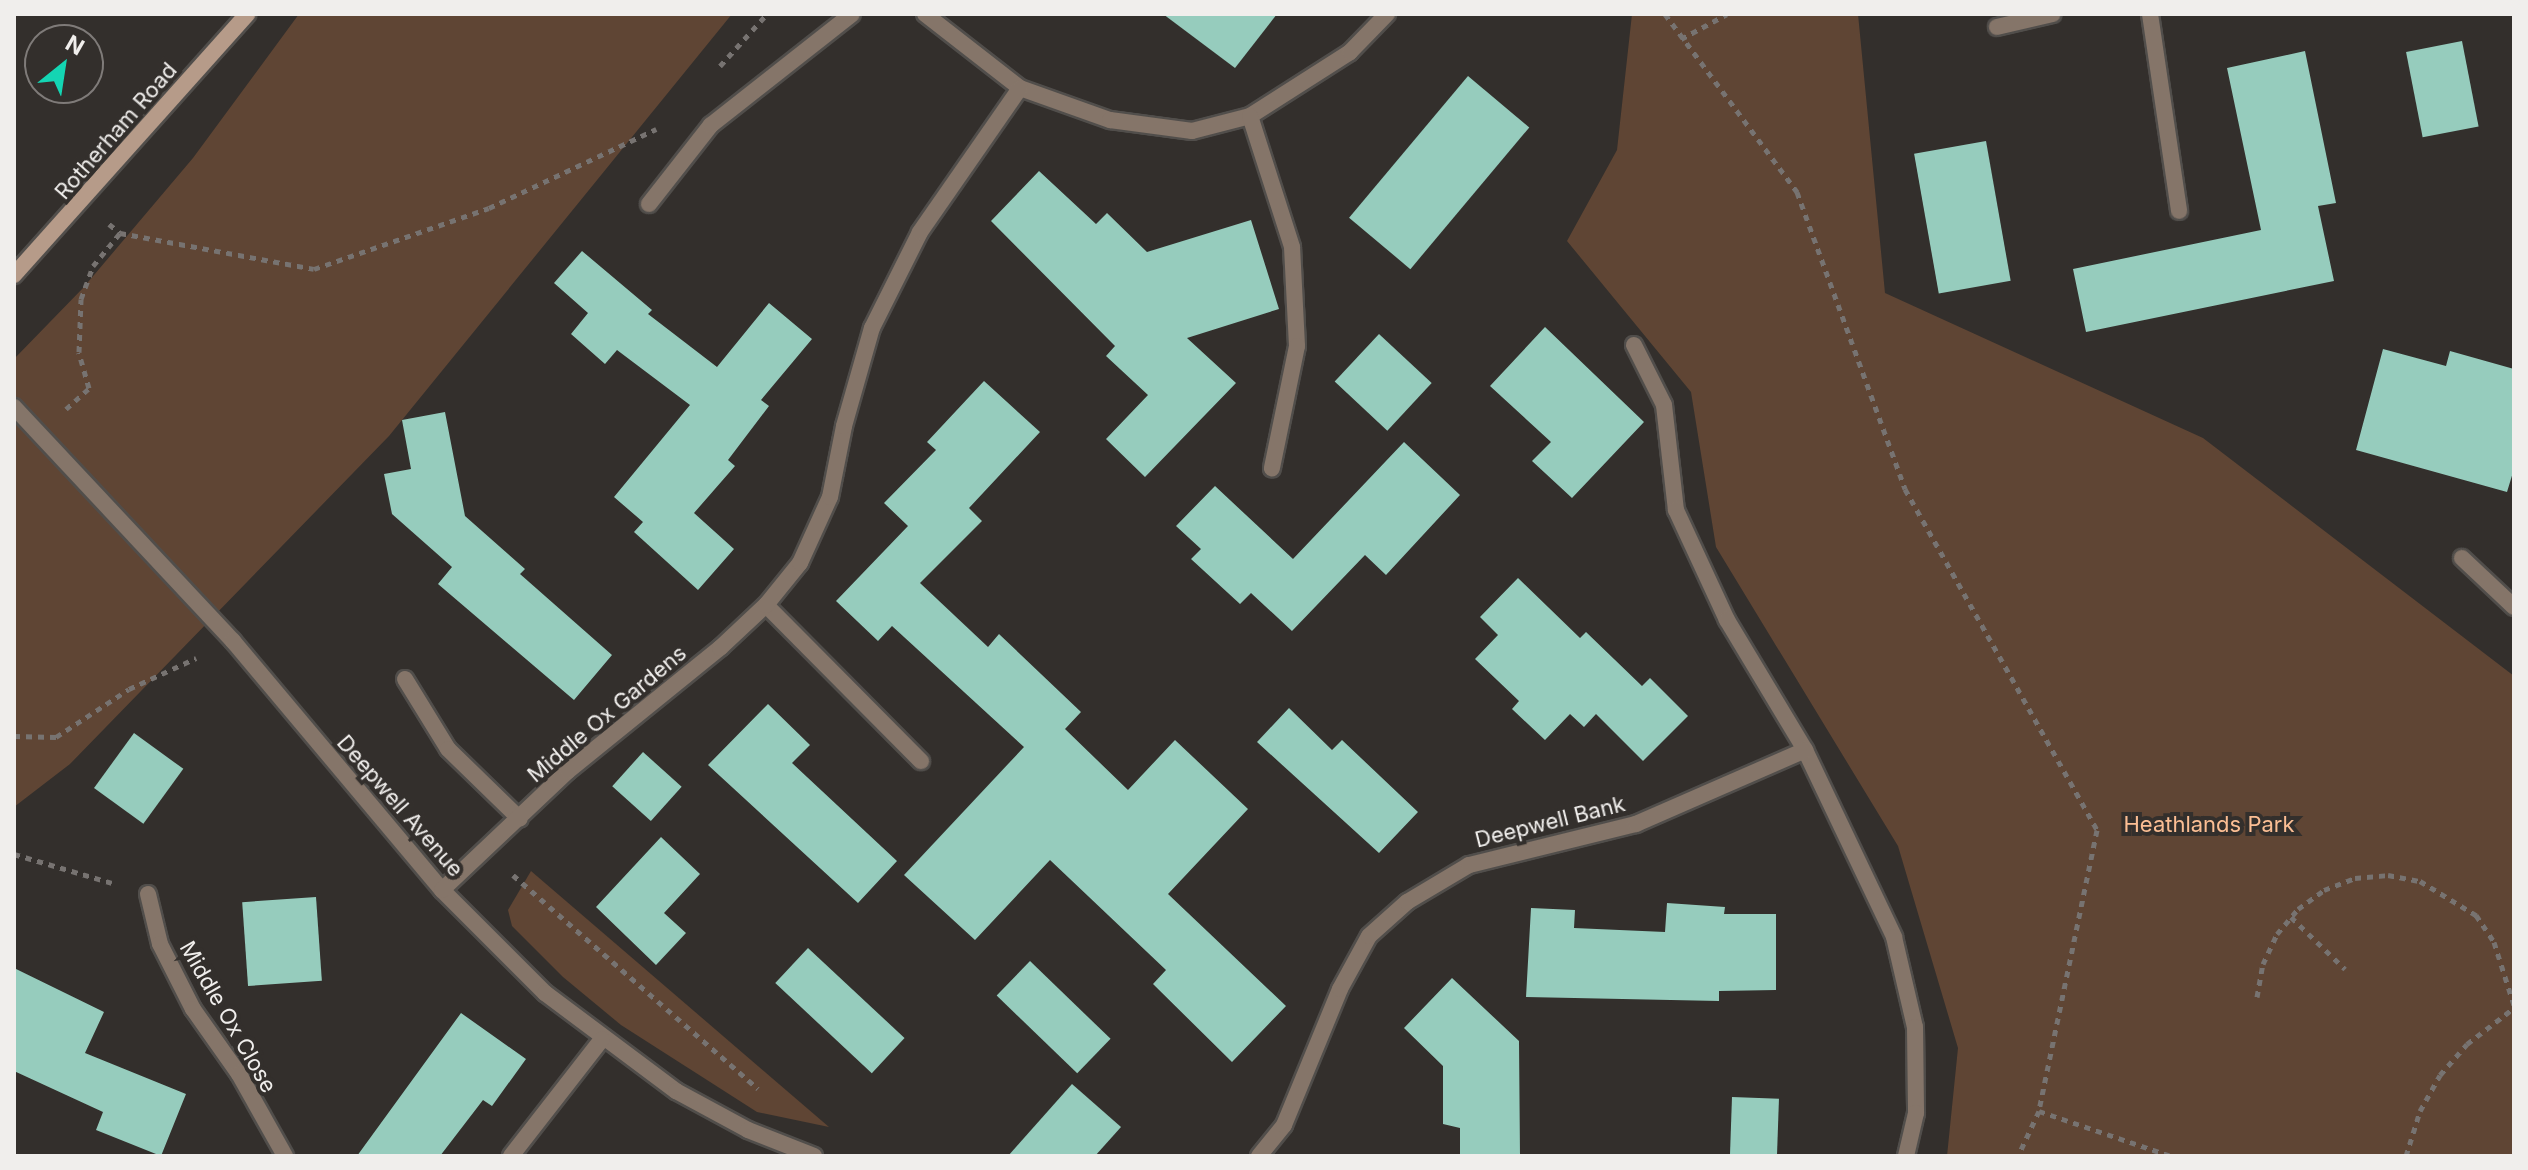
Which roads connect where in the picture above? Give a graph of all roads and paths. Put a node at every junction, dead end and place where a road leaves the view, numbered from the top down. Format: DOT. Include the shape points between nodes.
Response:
graph roads {
  1 [pos="247,14"];
  2 [pos="767,14"];
  3 [pos="852,14"];
  4 [pos="925,14"];
  5 [pos="1387,14"];
  6 [pos="1665,14"];
  7 [pos="1727,14"];
  8 [pos="2053,14"];
  9 [pos="2150,14"];
  10 [pos="1997,27"];
  11 [pos="1681,39"];
  12 [pos="717,69"];
  13 [pos="1020,88"];
  14 [pos="1250,116"];
  15 [pos="666,124"];
  16 [pos="85,202"];
  17 [pos="649,204"];
  18 [pos="2179,211"];
  19 [pos="120,233"];
  20 [pos="14,275"];
  21 [pos="1634,345"];
  22 [pos="14,407"];
  23 [pos="38,433"];
  24 [pos="1272,468"];
  25 [pos="2462,558"];
  26 [pos="766,605"];
  27 [pos="2514,607"];
  28 [pos="233,641"];
  29 [pos="405,679"];
  30 [pos="14,736"];
  31 [pos="1805,750"];
  32 [pos="921,761"];
  33 [pos="520,819"];
  34 [pos="488,848"];
  35 [pos="14,854"];
  36 [pos="442,890"];
  37 [pos="148,894"];
  38 [pos="2291,917"];
  39 [pos="2345,969"];
  40 [pos="2257,997"];
  41 [pos="2514,1007"];
  42 [pos="602,1039"];
  43 [pos="763,1094"];
  44 [pos="2039,1111"];
  45 [pos="285,1156"];
  46 [pos="511,1156"];
  47 [pos="814,1156"];
  48 [pos="1259,1156"];
  49 [pos="1906,1156"];
  50 [pos="2018,1156"];
  51 [pos="2171,1156"];
  52 [pos="2406,1156"];
  1 -- 16 [label="main road, Rotherham Road"];
  2 -- 12 [label="path"];
  3 -- 17 [label="street" via="711,125"];
  4 -- 13 [label="street"];
  5 -- 14 [label="street" via="1350,52"];
  6 -- 11 [label="path"];
  7 -- 11 [label="path"];
  8 -- 10 [label="street"];
  9 -- 18 [label="street"];
  11 -- 44 [label="path" via="1797,192 1905,489 2097,830"];
  13 -- 14 [label="street" via="1110,120 1192,131"];
  13 -- 26 [label="street, Middle Ox Gardens" via="920,232 872,328 830,497 800,563"];
  14 -- 24 [label="street" via="1292,247 1297,346"];
  15 -- 19 [label="path" via="489,208 314,269"];
  16 -- 19 [label="path"];
  16 -- 20 [label="main road, Rotherham Road"];
  19 -- 23 [label="path" via="93,266 81,299 79,352 89,388"];
  21 -- 31 [label="street" via="1664,405 1676,510 1727,620"];
  22 -- 23 [label="street, Deepwell Avenue"];
  23 -- 28 [label="street, Deepwell Avenue"];
  25 -- 27 [label="street"];
  26 -- 32 [label="street"];
  26 -- 33 [label="street, Middle Ox Gardens" via="568,771"];
  28 -- 30 [label="path" via="129,689 56,737"];
  28 -- 36 [label="street, Deepwell Avenue"];
  29 -- 33 [label="street" via="448,749"];
  31 -- 48 [label="street, Deepwell Bank" via="1636,824 1469,865 1407,902 1369,936 1340,989 1284,1125"];
  31 -- 49 [label="street" via="1894,937 1915,1027 1916,1113"];
  33 -- 34 [label="street, Middle Ox Gardens"];
  34 -- 36 [label="street, Middle Ox Gardens"];
  34 -- 43 [label="path" via="523,886"];
  35 -- 37 [label="path"];
  36 -- 42 [label="street, Deepwell Avenue" via="545,993"];
  37 -- 45 [label="street, Middle Ox Close" via="160,944 193,1009 239,1074"];
  38 -- 39 [label="path"];
  38 -- 40 [label="path" via="2263,964"];
  38 -- 41 [label="path" via="2324,890 2355,878 2388,875 2420,881 2476,915 2494,942"];
  41 -- 52 [label="path" via="2467,1044 2440,1075 2420,1111"];
  42 -- 46 [label="street"];
  42 -- 47 [label="street, Deepwell Avenue" via="676,1091 748,1130"];
  44 -- 50 [label="path"];
  44 -- 51 [label="path"];
}
